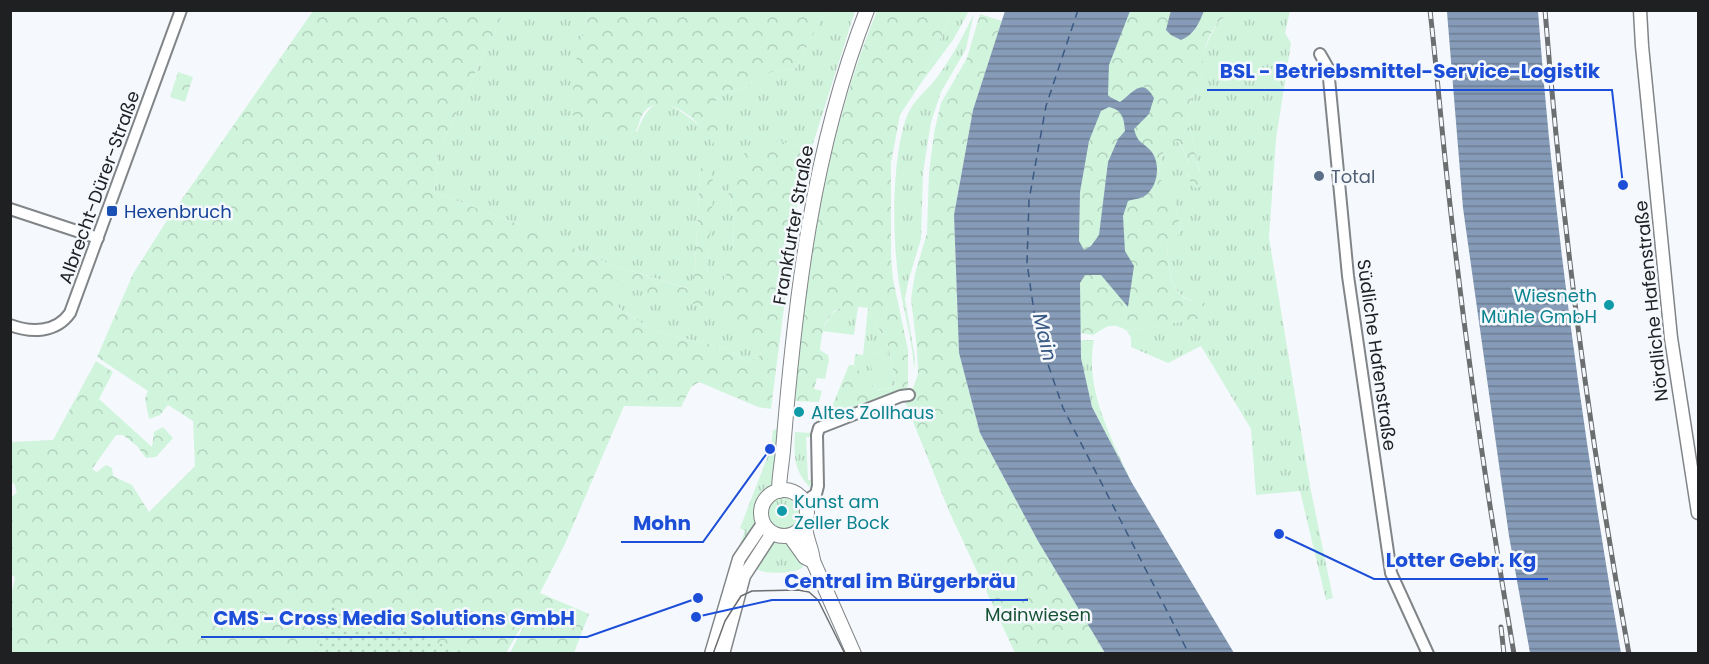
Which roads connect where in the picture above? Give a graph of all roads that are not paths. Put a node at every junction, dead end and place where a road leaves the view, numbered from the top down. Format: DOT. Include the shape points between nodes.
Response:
graph roads {
  1 [pos="181,10"];
  2 [pos="867,10"];
  3 [pos="1640,11"];
  4 [pos="1320,54"];
  5 [pos="10,209"];
  6 [pos="98,238"];
  7 [pos="10,325"];
  8 [pos="909,395"];
  9 [pos="784,491"];
  10 [pos="809,499"];
  11 [pos="1698,513"];
  12 [pos="805,524"];
  13 [pos="768,529"];
  14 [pos="790,536"];
  15 [pos="813,561"];
  16 [pos="711,654"];
  17 [pos="723,654"];
  18 [pos="854,654"];
  19 [pos="1428,654"];
  1 -- 6 [label="street, Albrecht-Dürer-Straße"];
  2 -- 9 [label="main road, Frankfurter Straße" via="845,74 810,213 793,332 783,451 788,465"];
  3 -- 11 [label="street, Nördliche Hafenstraße" via="1671,338"];
  4 -- 19 [label="street, Südliche Hafenstraße" via="1328,68 1348,276 1391,573"];
  5 -- 6 [label="street"];
  6 -- 7 [label="street, Albrecht-Dürer-Straße" via="67,318 40,331"];
  8 -- 10 [label="street" via="819,428 818,486"];
  9 -- 10 [label="main road"];
  9 -- 13 [label="main road" via="766,498 763,505 761,512"];
  10 -- 12 [label="main road"];
  12 -- 14 [label="main road"];
  12 -- 15 [label="main road"];
  13 -- 14 [label="main road" via="780,536"];
  13 -- 16 [label="street" via="760,528 739,559"];
  13 -- 17 [label="street" via="744,576"];
  14 -- 15 [label="main road" via="805,557"];
  15 -- 18 [label="main road"];
}
